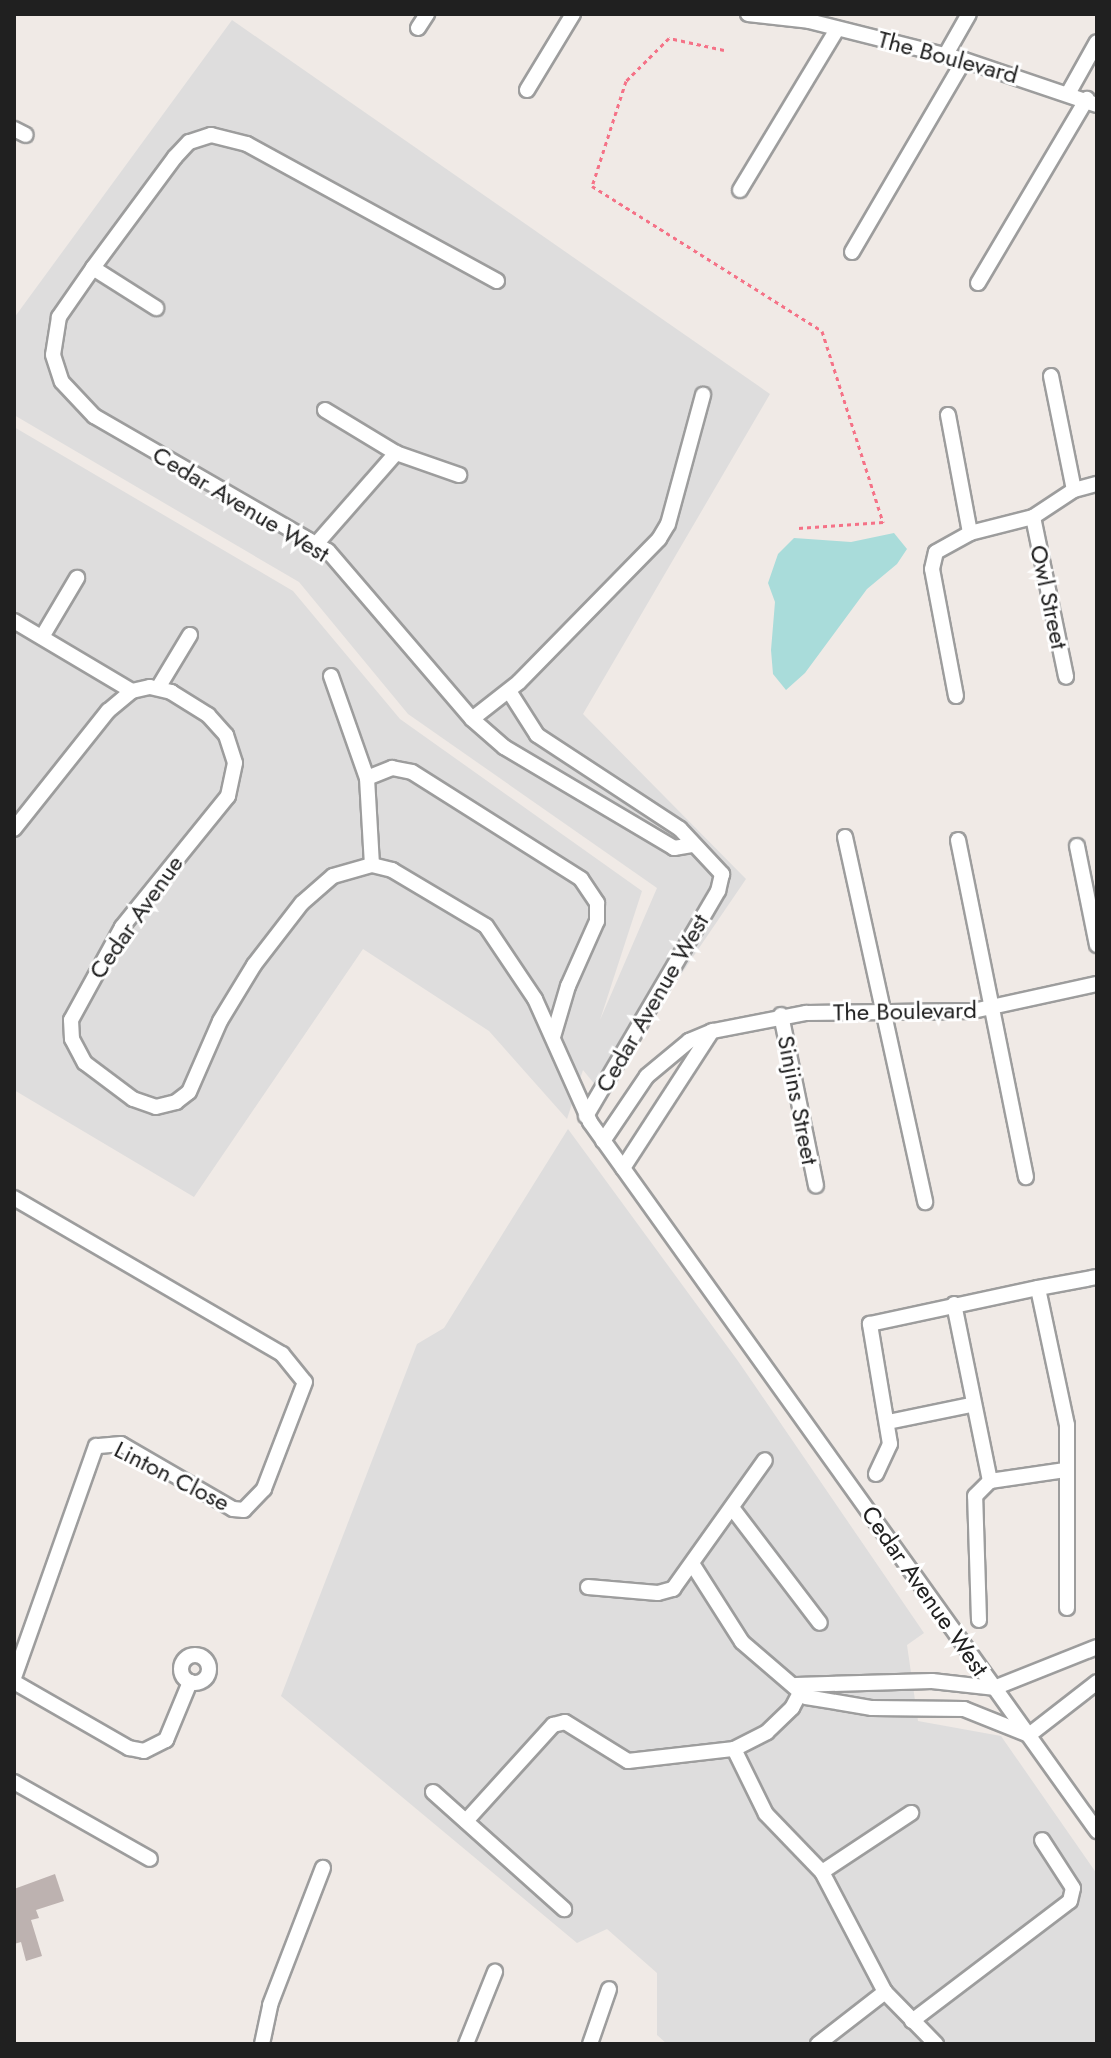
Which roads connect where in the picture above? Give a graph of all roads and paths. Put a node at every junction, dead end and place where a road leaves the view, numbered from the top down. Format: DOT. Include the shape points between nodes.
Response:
graph roads {
  1 [pos="427,14"];
  2 [pos="573,14"];
  3 [pos="748,14"];
  4 [pos="969,14"];
  5 [pos="821,18"];
  6 [pos="418,28"];
  7 [pos="837,29"];
  8 [pos="1097,42"];
  9 [pos="724,50"];
  10 [pos="945,56"];
  11 [pos="964,60"];
  12 [pos="527,90"];
  13 [pos="1069,92"];
  14 [pos="1092,102"];
  15 [pos="740,190"];
  16 [pos="852,252"];
  17 [pos="93,268"];
  18 [pos="497,281"];
  19 [pos="978,283"];
  20 [pos="156,308"];
  21 [pos="1051,376"];
  22 [pos="703,395"];
  23 [pos="325,410"];
  24 [pos="948,415"];
  25 [pos="396,453"];
  26 [pos="459,475"];
  27 [pos="1097,484"];
  28 [pos="1074,490"];
  29 [pos="1033,517"];
  30 [pos="798,528"];
  31 [pos="970,533"];
  32 [pos="317,543"];
  33 [pos="77,578"];
  34 [pos="14,621"];
  35 [pos="190,635"];
  36 [pos="42,637"];
  37 [pos="331,676"];
  38 [pos="1066,677"];
  39 [pos="158,688"];
  40 [pos="132,691"];
  41 [pos="509,691"];
  42 [pos="956,696"];
  43 [pos="472,719"];
  44 [pos="537,735"];
  45 [pos="519,756"];
  46 [pos="367,778"];
  47 [pos="14,829"];
  48 [pos="845,837"];
  49 [pos="958,840"];
  50 [pos="692,845"];
  51 [pos="1077,846"];
  52 [pos="372,865"];
  53 [pos="1097,945"];
  54 [pos="1097,984"];
  55 [pos="990,1009"];
  56 [pos="884,1012"];
  57 [pos="781,1015"];
  58 [pos="713,1031"];
  59 [pos="553,1037"];
  60 [pos="586,1116"];
  61 [pos="603,1141"];
  62 [pos="623,1168"];
  63 [pos="1026,1177"];
  64 [pos="816,1185"];
  65 [pos="14,1198"];
  66 [pos="925,1202"];
  67 [pos="1097,1277"];
  68 [pos="1038,1288"];
  69 [pos="954,1304"];
  70 [pos="971,1405"];
  71 [pos="888,1422"];
  72 [pos="765,1460"];
  73 [pos="1065,1470"];
  74 [pos="876,1474"];
  75 [pos="990,1481"];
  76 [pos="733,1509"];
  77 [pos="693,1565"];
  78 [pos="588,1587"];
  79 [pos="1067,1608"];
  80 [pos="979,1620"];
  81 [pos="820,1623"];
  82 [pos="1097,1647"];
  83 [pos="14,1680"];
  84 [pos="190,1682"];
  85 [pos="1097,1682"];
  86 [pos="948,1683"];
  87 [pos="861,1686"];
  88 [pos="798,1688"];
  89 [pos="994,1688"];
  90 [pos="859,1706"];
  91 [pos="949,1708"];
  92 [pos="1029,1735"];
  93 [pos="734,1749"];
  94 [pos="14,1782"];
  95 [pos="433,1792"];
  96 [pos="911,1813"];
  97 [pos="466,1821"];
  98 [pos="1097,1831"];
  99 [pos="1042,1840"];
  100 [pos="150,1859"];
  101 [pos="323,1868"];
  102 [pos="822,1872"];
  103 [pos="564,1909"];
  104 [pos="495,1972"];
  105 [pos="609,1989"];
  106 [pos="885,1992"];
  107 [pos="912,2021"];
  108 [pos="262,2044"];
  109 [pos="466,2044"];
  110 [pos="590,2044"];
  111 [pos="818,2044"];
  112 [pos="936,2044"];
  1 -- 6 [label="street"];
  2 -- 12 [label="street"];
  3 -- 5 [label="street, The Boulevard"];
  4 -- 10 [label="street"];
  5 -- 7 [label="street, The Boulevard"];
  7 -- 10 [label="street, The Boulevard"];
  7 -- 15 [label="street"];
  8 -- 13 [label="street"];
  9 -- 30 [label="path" via="669,38 626,81 592,186 822,331 883,522"];
  10 -- 11 [label="street, The Boulevard"];
  11 -- 13 [label="street, The Boulevard"];
  11 -- 16 [label="street"];
  13 -- 14 [label="street, The Boulevard"];
  14 -- 19 [label="street"];
  17 -- 18 [label="street, Cedar Avenue West" via="189,142 224,135"];
  17 -- 20 [label="street"];
  17 -- 32 [label="street, Cedar Avenue West" via="54,328 56,369 71,394 114,428"];
  21 -- 28 [label="street"];
  22 -- 41 [label="street" via="663,532"];
  23 -- 25 [label="street"];
  24 -- 31 [label="street"];
  25 -- 26 [label="street"];
  25 -- 32 [label="street"];
  27 -- 28 [label="street"];
  28 -- 29 [label="street"];
  29 -- 31 [label="street"];
  29 -- 38 [label="street, Owl Street"];
  31 -- 42 [label="street" via="944,545 933,558"];
  32 -- 43 [label="street, Cedar Avenue West"];
  33 -- 36 [label="street"];
  34 -- 36 [label="street"];
  35 -- 39 [label="street"];
  36 -- 40 [label="street"];
  37 -- 46 [label="street"];
  39 -- 40 [label="street"];
  39 -- 52 [label="street, Cedar Avenue" via="217,723 232,750 235,774 222,805 112,942 76,1007 70,1031 85,1063 144,1104 169,1106 182,1098 195,1082 234,997 302,903 333,876"];
  40 -- 47 [label="street" via="108,711"];
  41 -- 43 [label="street"];
  41 -- 44 [label="street"];
  43 -- 45 [label="street, Cedar Avenue West"];
  44 -- 45 [label="street"];
  44 -- 50 [label="street" via="680,829"];
  45 -- 50 [label="street, Cedar Avenue West" via="674,848"];
  46 -- 52 [label="street"];
  46 -- 59 [label="street" via="392,768 412,772 589,888 597,903 597,921 568,986"];
  48 -- 56 [label="street"];
  49 -- 55 [label="street"];
  50 -- 60 [label="street, Cedar Avenue West" via="719,867 718,891"];
  51 -- 53 [label="street"];
  52 -- 59 [label="street" via="404,876 486,926 518,969"];
  54 -- 55 [label="street, The Boulevard"];
  55 -- 56 [label="street, The Boulevard"];
  55 -- 63 [label="street"];
  56 -- 57 [label="street, The Boulevard"];
  56 -- 66 [label="street"];
  57 -- 58 [label="street, The Boulevard"];
  57 -- 64 [label="street, Sinjins Street"];
  58 -- 61 [label="street, The Boulevard" via="689,1041 647,1076"];
  58 -- 62 [label="street"];
  59 -- 60 [label="street, Cedar Avenue West"];
  60 -- 61 [label="street, Cedar Avenue West"];
  61 -- 62 [label="street, Cedar Avenue West"];
  62 -- 89 [label="street, Cedar Avenue West"];
  65 -- 83 [label="street, Linton Close" via="282,1354 305,1382 264,1489 244,1510 233,1509 121,1444 96,1446"];
  67 -- 68 [label="street"];
  68 -- 69 [label="street"];
  68 -- 73 [label="street" via="1067,1425"];
  69 -- 70 [label="street"];
  69 -- 71 [label="street" via="870,1324"];
  70 -- 71 [label="street"];
  70 -- 75 [label="street"];
  71 -- 74 [label="street" via="888,1452"];
  72 -- 76 [label="street"];
  73 -- 75 [label="street"];
  73 -- 79 [label="street"];
  75 -- 80 [label="street" via="973,1505"];
  76 -- 77 [label="street"];
  76 -- 81 [label="street"];
  77 -- 78 [label="street" via="667,1592"];
  77 -- 88 [label="street" via="732,1630"];
  82 -- 89 [label="street"];
  83 -- 84 [label="street" via="129,1748 144,1751 166,1740"];
  85 -- 92 [label="street"];
  86 -- 87 [label="street"];
  86 -- 89 [label="street"];
  86 -- 91 [label="street"];
  87 -- 88 [label="street"];
  87 -- 90 [label="street"];
  88 -- 90 [label="street"];
  88 -- 93 [label="street" via="767,1732"];
  89 -- 92 [label="street, Cedar Avenue West"];
  90 -- 91 [label="street"];
  91 -- 92 [label="street" via="985,1715"];
  92 -- 98 [label="street, Cedar Avenue West"];
  93 -- 97 [label="street" via="628,1761 559,1722"];
  93 -- 102 [label="street" via="766,1814"];
  94 -- 100 [label="street"];
  95 -- 97 [label="street"];
  96 -- 102 [label="street"];
  97 -- 103 [label="street"];
  99 -- 107 [label="street" via="1073,1888 1070,1901"];
  101 -- 108 [label="street" via="270,2005"];
  102 -- 106 [label="street"];
  104 -- 109 [label="street"];
  105 -- 110 [label="street"];
  106 -- 107 [label="street"];
  106 -- 111 [label="street"];
  107 -- 112 [label="street"];
}
